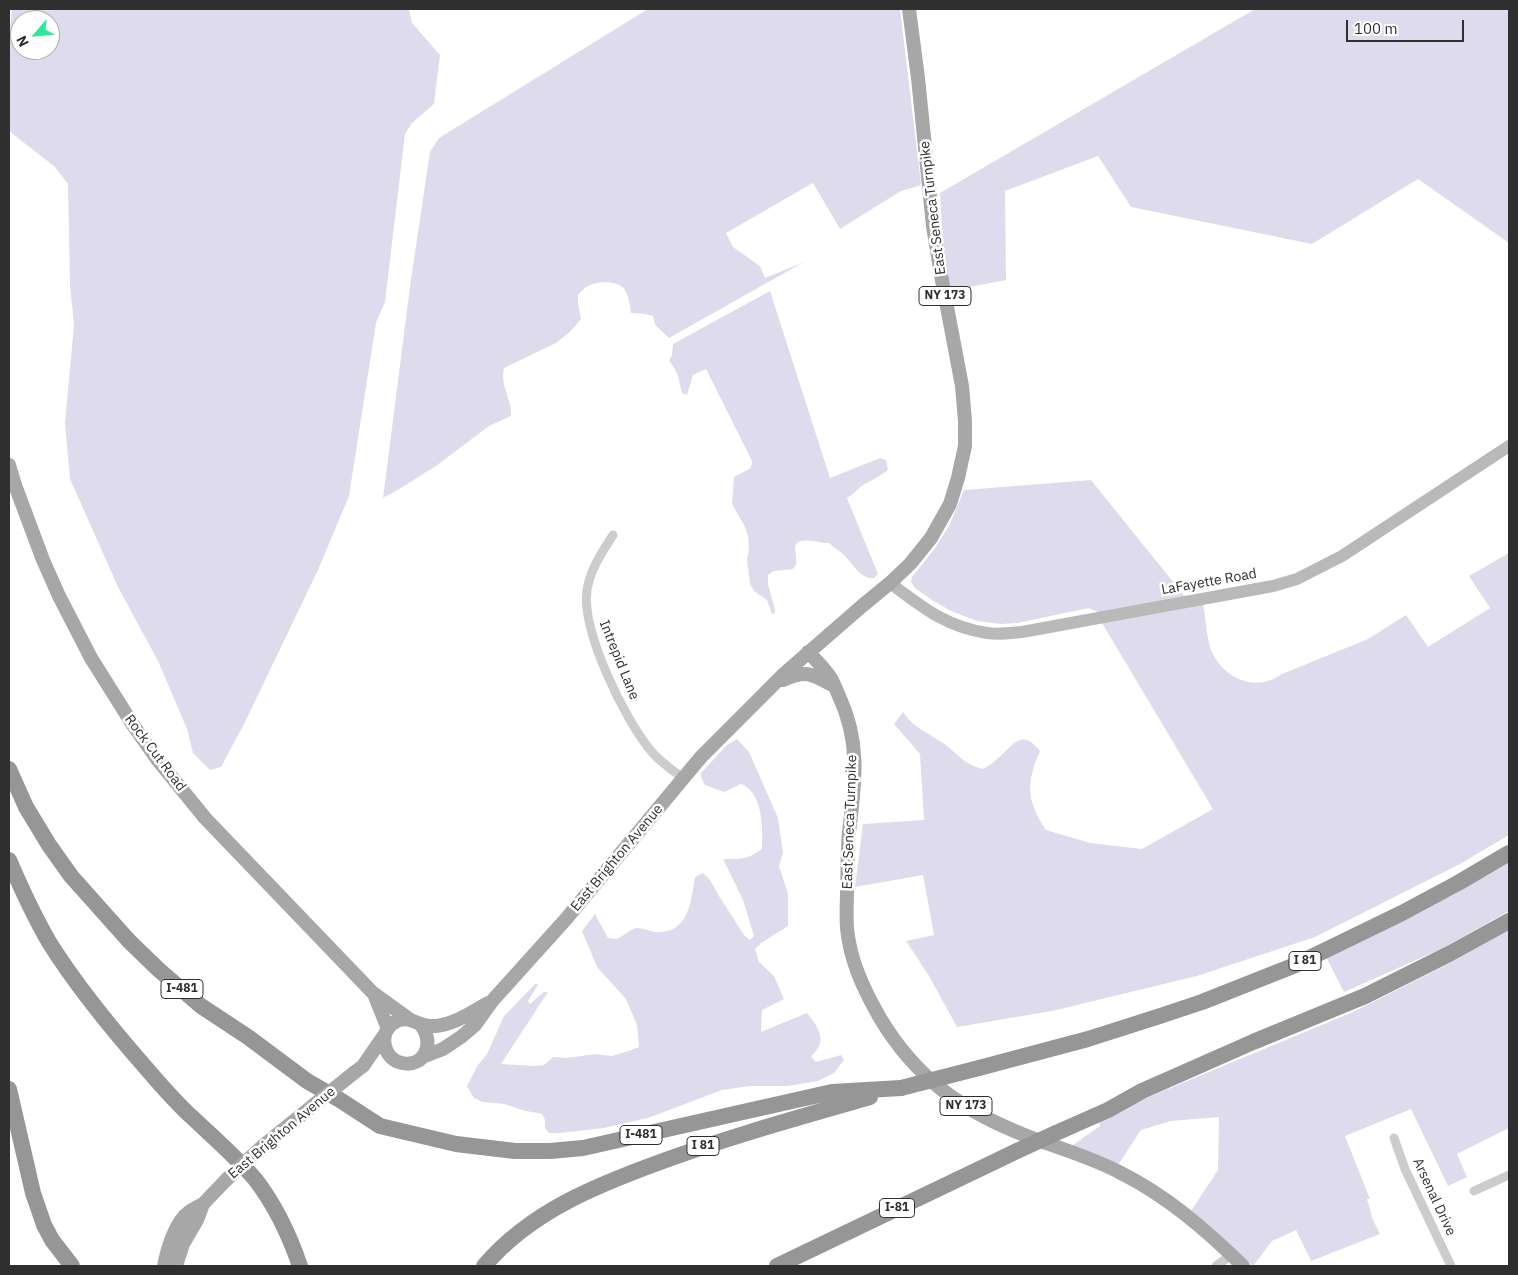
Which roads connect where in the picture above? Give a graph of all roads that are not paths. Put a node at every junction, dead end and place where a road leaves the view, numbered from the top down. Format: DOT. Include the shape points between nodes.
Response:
graph roads {
  1 [pos="909,9"];
  2 [pos="1509,446"];
  3 [pos="9,465"];
  4 [pos="613,535"];
  5 [pos="890,584"];
  6 [pos="808,652"];
  7 [pos="775,683"];
  8 [pos="834,686"];
  9 [pos="9,769"];
  10 [pos="684,778"];
  11 [pos="1509,853"];
  12 [pos="9,860"];
  13 [pos="1509,921"];
  14 [pos="373,993"];
  15 [pos="493,1000"];
  16 [pos="415,1022"];
  17 [pos="387,1031"];
  18 [pos="422,1057"];
  19 [pos="394,1060"];
  20 [pos="359,1069"];
  21 [pos="901,1088"];
  22 [pos="9,1089"];
  23 [pos="1394,1138"];
  24 [pos="1509,1175"];
  25 [pos="1474,1191"];
  26 [pos="203,1204"];
  27 [pos="804,1253"];
  28 [pos="1232,1255"];
  29 [pos="72,1266"];
  30 [pos="164,1266"];
  31 [pos="176,1266"];
  32 [pos="300,1266"];
  33 [pos="484,1266"];
  34 [pos="777,1266"];
  35 [pos="782,1266"];
  36 [pos="1216,1266"];
  37 [pos="1243,1266"];
  38 [pos="1451,1266"];
  1 -- 5 [label="main road, East Seneca Turnpike / NY 173" via="934,226 962,386 965,441 958,478 940,524 923,549"];
  2 -- 5 [label="street, LaFayette Road" via="1342,556 1297,579 1273,586 1022,632 989,633 944,620"];
  3 -- 14 [label="main road, Rock Cut Road" via="59,596 91,658 133,725 206,818"];
  4 -- 10 [label="street, Intrepid Lane" via="589,579 586,604 591,630 619,699 638,735 652,753"];
  5 -- 6 [label="main road, East Seneca Turnpike / NY 173"];
  6 -- 7 [label="main road, East Brighton Avenue"];
  6 -- 8 [label="main road, East Seneca Turnpike / NY 173" via="825,670"];
  7 -- 8 [label="main road" via="798,673 807,673"];
  7 -- 10 [label="main road, East Brighton Avenue"];
  8 -- 28 [label="main road, East Seneca Turnpike / NY 173" via="852,733 855,768 849,831 847,928 852,958 880,1018 902,1050 933,1083 972,1110 1129,1177 1188,1216"];
  9 -- 21 [label="highway, I-481" via="48,845 71,876 159,970 201,1006 307,1081 380,1126 456,1144 515,1151 550,1151 583,1148 832,1092"];
  10 -- 15 [label="main road, East Brighton Avenue" via="566,919"];
  11 -- 21 [label="highway, I 81, bridge" via="1402,913 1293,966 1202,1002 1088,1039"];
  12 -- 32 [label="highway" via="49,942 95,1008 147,1069 256,1181 280,1216"];
  13 -- 27 [label="highway, I-81, bridge" via="1365,996 1142,1091"];
  14 -- 16 [label="main road, Rock Cut Road"];
  14 -- 17 [label="main road, Rock Cut Road"];
  15 -- 16 [label="main road" via="449,1024 434,1026"];
  15 -- 18 [label="main road, East Brighton Avenue" via="475,1025 461,1037"];
  16 -- 17 [label="main road" via="402,1019"];
  16 -- 18 [label="main road" via="426,1030 428,1037"];
  17 -- 19 [label="main road" via="385,1048"];
  17 -- 20 [label="main road, East Brighton Avenue"];
  18 -- 19 [label="main road" via="408,1063"];
  19 -- 20 [label="main road, East Brighton Avenue" via="380,1061"];
  20 -- 26 [label="main road, East Brighton Avenue, bridge" via="263,1146"];
  21 -- 33 [label="highway, I 81" via="701,1147 612,1179 539,1217"];
  22 -- 29 [label="highway" via="33,1193 44,1225"];
  23 -- 38 [label="street, Arsenal Drive"];
  24 -- 25 [label="street"];
  26 -- 30 [label="main road, East Brighton Avenue" via="187,1213 176,1228"];
  26 -- 31 [label="main road, East Brighton Avenue"];
  27 -- 34 [label="highway, I-81"];
  27 -- 35 [label="highway"];
  28 -- 36 [label="street"];
  28 -- 37 [label="main road, East Seneca Turnpike / NY 173"];
}
